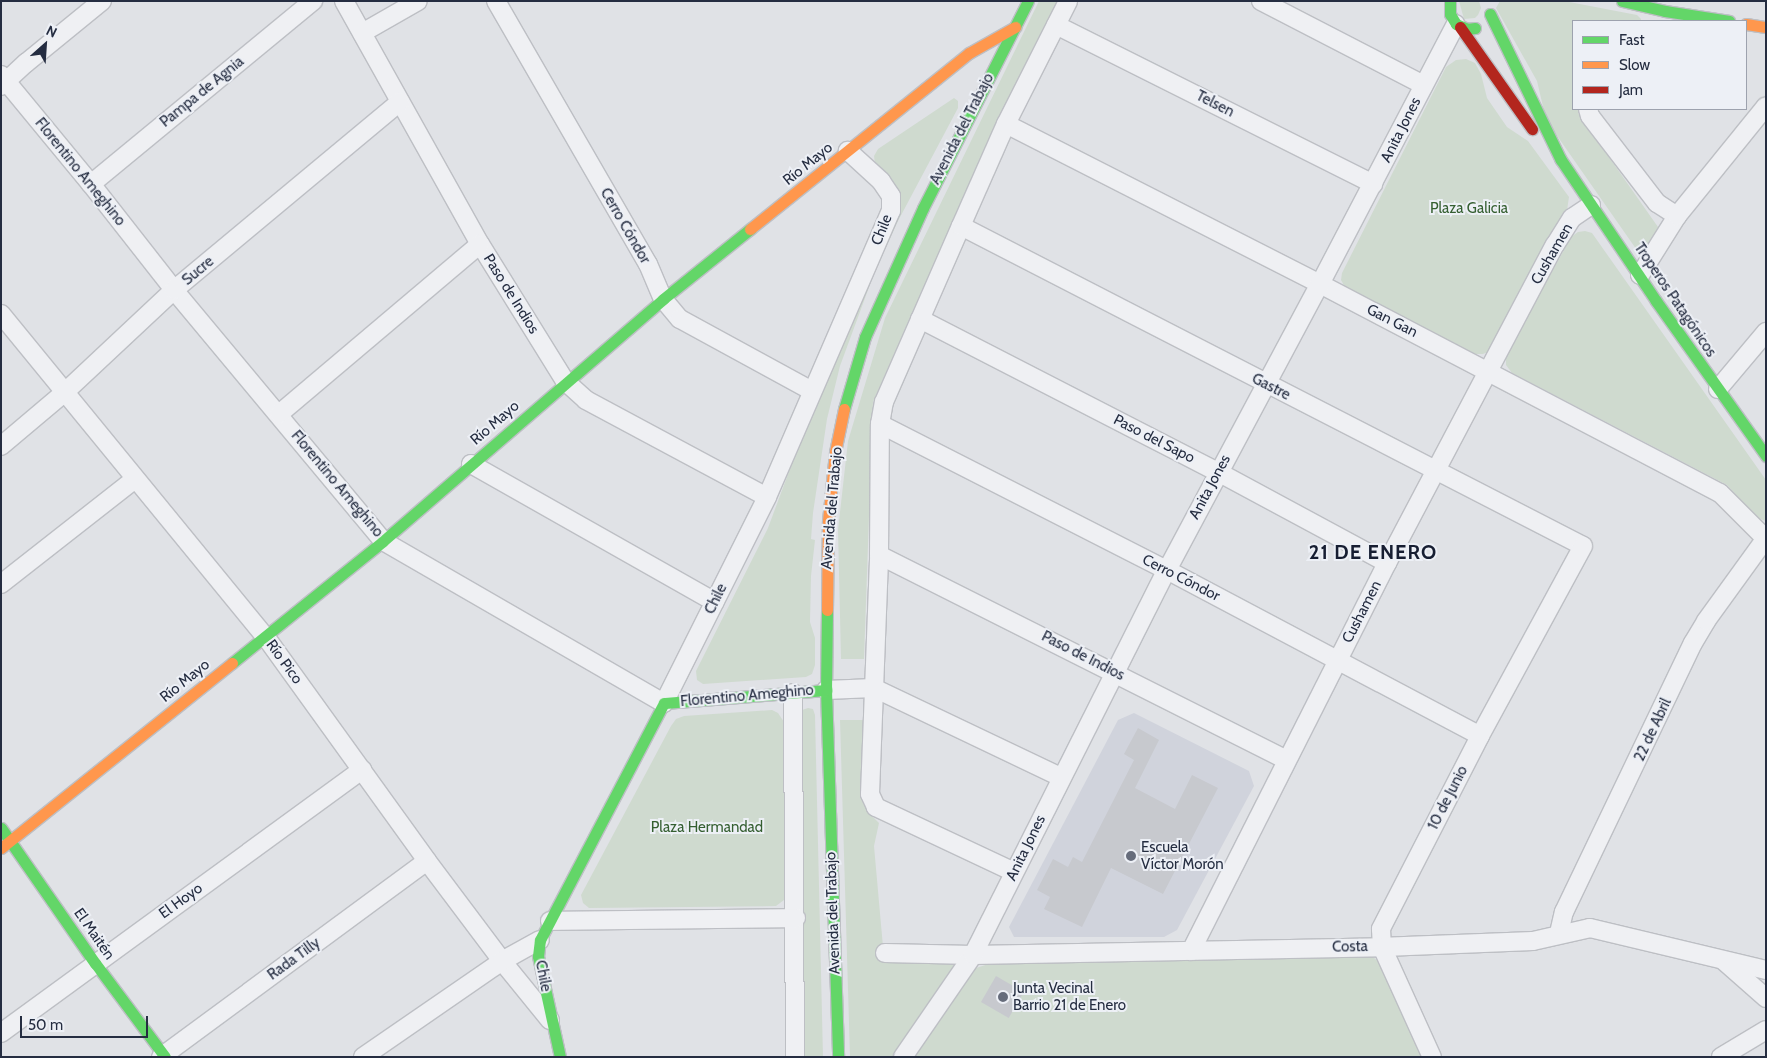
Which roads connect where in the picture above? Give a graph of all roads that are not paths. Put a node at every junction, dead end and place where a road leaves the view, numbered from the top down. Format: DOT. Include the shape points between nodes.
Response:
graph roads {
  1 [pos="102,1"];
  2 [pos="314,1"];
  3 [pos="344,1"];
  4 [pos="418,1"];
  5 [pos="496,1"];
  6 [pos="1028,1"];
  7 [pos="1068,1"];
  8 [pos="1261,1"];
  9 [pos="1490,1"];
  10 [pos="1622,1"];
  11 [pos="1447,2"];
  12 [pos="1490,14"];
  13 [pos="1660,16"];
  14 [pos="1715,20"];
  15 [pos="1747,24"];
  16 [pos="1056,25"];
  17 [pos="1458,25"];
  18 [pos="1014,27"];
  19 [pos="1766,27"];
  20 [pos="362,33"];
  21 [pos="3,80"];
  22 [pos="1424,84"];
  23 [pos="400,102"];
  24 [pos="1766,106"];
  25 [pos="1588,110"];
  26 [pos="1006,124"];
  27 [pos="848,151"];
  28 [pos="1561,160"];
  29 [pos="91,184"];
  30 [pos="1373,184"];
  31 [pos="1591,205"];
  32 [pos="1677,216"];
  33 [pos="960,226"];
  34 [pos="480,244"];
  35 [pos="1640,275"];
  36 [pos="1320,284"];
  37 [pos="174,290"];
  38 [pos="663,298"];
  39 [pos="1,314"];
  40 [pos="920,319"];
  41 [pos="1766,332"];
  42 [pos="1488,371"];
  43 [pos="565,382"];
  44 [pos="1266,385"];
  45 [pos="1718,389"];
  46 [pos="812,391"];
  47 [pos="65,392"];
  48 [pos="279,414"];
  49 [pos="880,424"];
  50 [pos="1,446"];
  51 [pos="1766,456"];
  52 [pos="471,464"];
  53 [pos="1218,472"];
  54 [pos="1436,472"];
  55 [pos="135,479"];
  56 [pos="767,497"];
  57 [pos="1765,538"];
  58 [pos="383,541"];
  59 [pos="1583,546"];
  60 [pos="879,555"];
  61 [pos="1386,563"];
  62 [pos="1167,570"];
  63 [pos="1,584"];
  64 [pos="715,602"];
  65 [pos="265,636"];
  66 [pos="1337,659"];
  67 [pos="1114,672"];
  68 [pos="874,688"];
  69 [pos="826,690"];
  70 [pos="793,692"];
  71 [pos="664,703"];
  72 [pos="1480,736"];
  73 [pos="1286,760"];
  74 [pos="362,770"];
  75 [pos="1061,777"];
  76 [pos="1,828"];
  77 [pos="11,841"];
  78 [pos="1,848"];
  79 [pos="427,861"];
  80 [pos="1014,872"];
  81 [pos="796,918"];
  82 [pos="550,922"];
  83 [pos="1560,933"];
  84 [pos="540,940"];
  85 [pos="1382,946"];
  86 [pos="1191,950"];
  87 [pos="885,953"];
  88 [pos="973,955"];
  89 [pos="1722,959"];
  90 [pos="502,960"];
  91 [pos="96,962"];
  92 [pos="1766,970"];
  93 [pos="1766,998"];
  94 [pos="552,1022"];
  95 [pos="1766,1030"];
  96 [pos="1,1033"];
  97 [pos="163,1056"];
  98 [pos="363,1057"];
  99 [pos="560,1057"];
  100 [pos="795,1057"];
  101 [pos="838,1057"];
  102 [pos="903,1057"];
  103 [pos="1432,1057"];
  104 [pos="1721,1057"];
  1 -- 21 [label="street"];
  2 -- 29 [label="street, Pampa de Agnia"];
  3 -- 20 [label="street, Paso de Indios"];
  4 -- 20 [label="street"];
  5 -- 38 [label="street, Cerro Cóndor" via="648,264"];
  6 -- 18 [label="street, Avenida del Trabajo"];
  7 -- 16 [label="street"];
  8 -- 22 [label="street"];
  9 -- 12 [label="street, Troperos Patagónicos"];
  10 -- 13 [label="street"];
  11 -- 17 [label="street, Troperos Patagónicos"];
  12 -- 17 [label="street" via="1487,21 1475,28"];
  12 -- 28 [label="street, Troperos Patagónicos"];
  13 -- 14 [label="street"];
  15 -- 19 [label="street"];
  16 -- 26 [label="street"];
  16 -- 30 [label="street, Telsen"];
  17 -- 22 [label="street, Anita Jones"];
  17 -- 28 [label="street, Troperos Patagónicos" via="1536,136"];
  18 -- 27 [label="street, Río Mayo" via="969,53"];
  18 -- 69 [label="street, Avenida del Trabajo" via="923,208 868,328 855,367 835,452 828,521"];
  20 -- 23 [label="street, Paso de Indios"];
  21 -- 29 [label="street, Florentino Ameghino"];
  22 -- 30 [label="street, Anita Jones"];
  23 -- 34 [label="street, Paso de Indios"];
  23 -- 37 [label="street, Sucre"];
  24 -- 32 [label="street"];
  25 -- 32 [label="street" via="1656,203"];
  26 -- 33 [label="street"];
  26 -- 36 [label="street, Gan Gan"];
  27 -- 38 [label="street, Río Mayo"];
  27 -- 46 [label="street, Chile" via="881,181 891,196 891,211"];
  28 -- 31 [label="street, Troperos Patagónicos"];
  29 -- 37 [label="street, Florentino Ameghino"];
  30 -- 36 [label="street, Anita Jones"];
  31 -- 35 [label="street, Troperos Patagónicos"];
  31 -- 42 [label="street, Cushamen" via="1572,218"];
  32 -- 35 [label="street"];
  33 -- 40 [label="street"];
  33 -- 44 [label="street, Gastre"];
  34 -- 43 [label="street, Paso de Indios"];
  34 -- 48 [label="street"];
  35 -- 45 [label="street, Troperos Patagónicos"];
  36 -- 42 [label="street, Gan Gan"];
  36 -- 44 [label="street, Anita Jones"];
  37 -- 47 [label="street, Sucre"];
  37 -- 48 [label="street, Florentino Ameghino"];
  38 -- 43 [label="street, Río Mayo"];
  38 -- 46 [label="street, Cerro Cóndor" via="680,319"];
  39 -- 47 [label="street, Río Pico"];
  40 -- 49 [label="street" via="884,402"];
  40 -- 53 [label="street, Paso del Sapo"];
  41 -- 45 [label="street"];
  42 -- 54 [label="street, Cushamen"];
  42 -- 57 [label="street, Gan Gan" via="1720,494"];
  43 -- 52 [label="street, Río Mayo"];
  43 -- 56 [label="street, Paso de Indios" via="586,400"];
  44 -- 53 [label="street, Anita Jones"];
  44 -- 54 [label="street, Gastre"];
  45 -- 51 [label="street, Troperos Patagónicos"];
  46 -- 56 [label="street, Chile"];
  47 -- 50 [label="street, Sucre"];
  47 -- 55 [label="street, Río Pico"];
  48 -- 58 [label="street, Florentino Ameghino"];
  49 -- 60 [label="street"];
  49 -- 62 [label="street, Cerro Cóndor"];
  52 -- 58 [label="street, Río Mayo"];
  52 -- 64 [label="street"];
  53 -- 61 [label="street, Paso del Sapo"];
  53 -- 62 [label="street, Anita Jones"];
  54 -- 59 [label="street, Gastre"];
  54 -- 61 [label="street, Cushamen"];
  55 -- 63 [label="street"];
  55 -- 65 [label="street, Río Pico"];
  56 -- 64 [label="street, Chile"];
  57 -- 83 [label="street, 22 de Abril" via="1693,643 1564,912"];
  58 -- 65 [label="street, Río Mayo"];
  58 -- 71 [label="street, Florentino Ameghino"];
  59 -- 72 [label="street, 10 de Junio"];
  60 -- 67 [label="street, Paso de Indios"];
  60 -- 68 [label="street"];
  61 -- 66 [label="street, Cushamen"];
  62 -- 66 [label="street, Cerro Cóndor"];
  62 -- 67 [label="street, Anita Jones"];
  64 -- 71 [label="street, Chile"];
  65 -- 74 [label="street, Río Pico"];
  65 -- 77 [label="street, Río Mayo"];
  66 -- 72 [label="street, Cerro Cóndor"];
  66 -- 73 [label="street, Cushamen"];
  67 -- 73 [label="street, Paso de Indios"];
  67 -- 75 [label="street, Anita Jones"];
  68 -- 69 [label="street"];
  68 -- 75 [label="street"];
  68 -- 80 [label="street" via="870,794 876,807"];
  69 -- 70 [label="street, Florentino Ameghino"];
  69 -- 101 [label="street, Avenida del Trabajo"];
  70 -- 71 [label="street, Florentino Ameghino"];
  70 -- 81 [label="street"];
  71 -- 82 [label="street, Chile"];
  72 -- 85 [label="street, 10 de Junio" via="1381,929"];
  73 -- 86 [label="street, Cushamen"];
  74 -- 79 [label="street, Río Pico"];
  74 -- 91 [label="street, El Hoyo"];
  75 -- 80 [label="street, Anita Jones"];
  76 -- 77 [label="street, El Maitén"];
  77 -- 78 [label="street, Río Mayo"];
  77 -- 91 [label="street, El Maitén"];
  79 -- 90 [label="street, Río Pico"];
  79 -- 97 [label="street, Rada Tilly"];
  80 -- 88 [label="street, Anita Jones"];
  81 -- 82 [label="street"];
  81 -- 100 [label="street"];
  82 -- 84 [label="street, Chile"];
  83 -- 85 [label="street, Costa" via="1532,941"];
  83 -- 89 [label="street, Costa" via="1590,928"];
  84 -- 90 [label="street"];
  84 -- 94 [label="street, Chile" via="538,956"];
  85 -- 86 [label="street, Costa"];
  85 -- 103 [label="street"];
  86 -- 88 [label="street, Costa"];
  87 -- 88 [label="street, Costa"];
  88 -- 102 [label="street"];
  89 -- 92 [label="street, Costa"];
  89 -- 93 [label="street, Costa"];
  90 -- 94 [label="street, Río Pico"];
  90 -- 98 [label="street"];
  91 -- 96 [label="street, El Hoyo"];
  91 -- 97 [label="street, El Maitén"];
  94 -- 99 [label="street, Chile"];
  95 -- 104 [label="street"];
}
